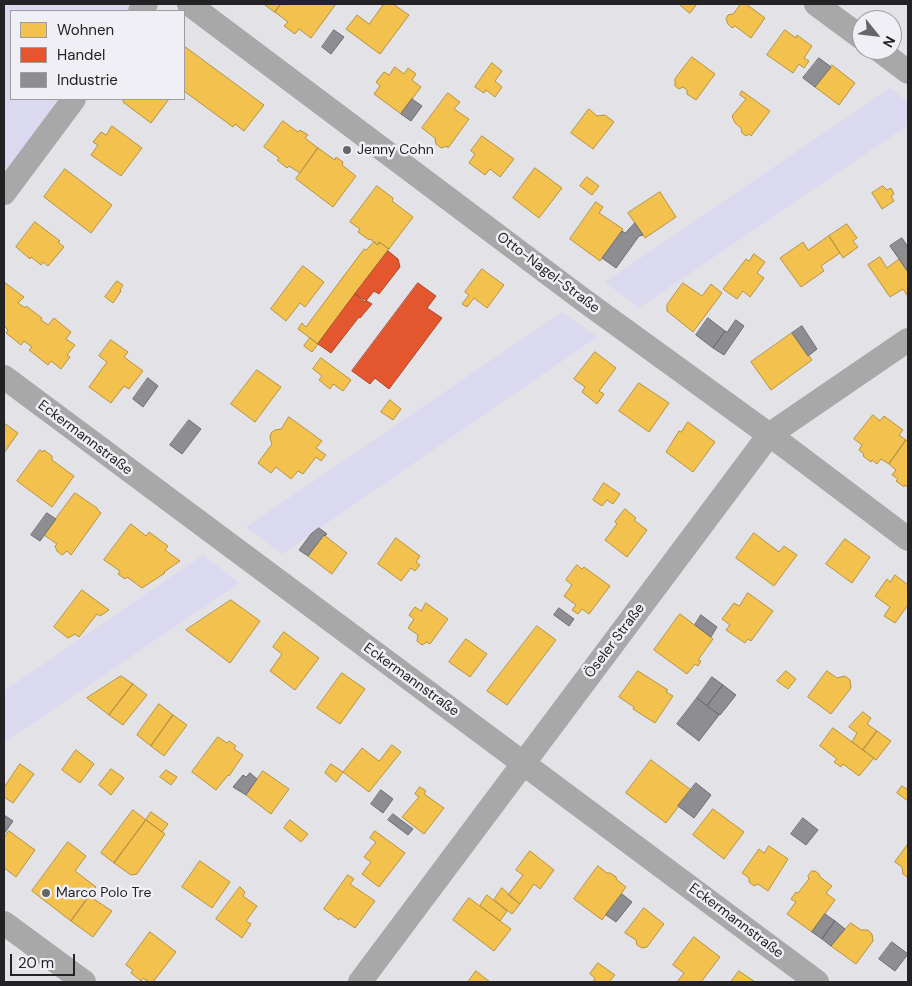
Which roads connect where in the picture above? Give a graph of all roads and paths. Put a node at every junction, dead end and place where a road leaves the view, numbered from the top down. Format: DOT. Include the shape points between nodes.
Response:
graph roads {
  1 [pos="189,4"];
  2 [pos="816,4"];
  3 [pos="852,31"];
  4 [pos="892,60"];
  5 [pos="908,72"];
  6 [pos="73,100"];
  7 [pos="4,193"];
  8 [pos="908,340"];
  9 [pos="4,377"];
  10 [pos="770,435"];
  11 [pos="908,539"];
  12 [pos="524,763"];
  13 [pos="4,923"];
  14 [pos="84,982"];
  15 [pos="360,982"];
  16 [pos="817,982"];
  1 -- 10 [label="street, Otto-Nagel-Straße" via="582,299"];
  2 -- 3 [label="street"];
  4 -- 5 [label="street"];
  6 -- 7 [label="street"];
  8 -- 10 [label="street, Öseler Straße"];
  9 -- 12 [label="street, Eckermannstraße"];
  10 -- 11 [label="street, Otto-Nagel-Straße"];
  10 -- 12 [label="street, Öseler Straße"];
  12 -- 15 [label="street, Öseler Straße"];
  12 -- 16 [label="street, Eckermannstraße"];
  13 -- 14 [label="street"];
}
